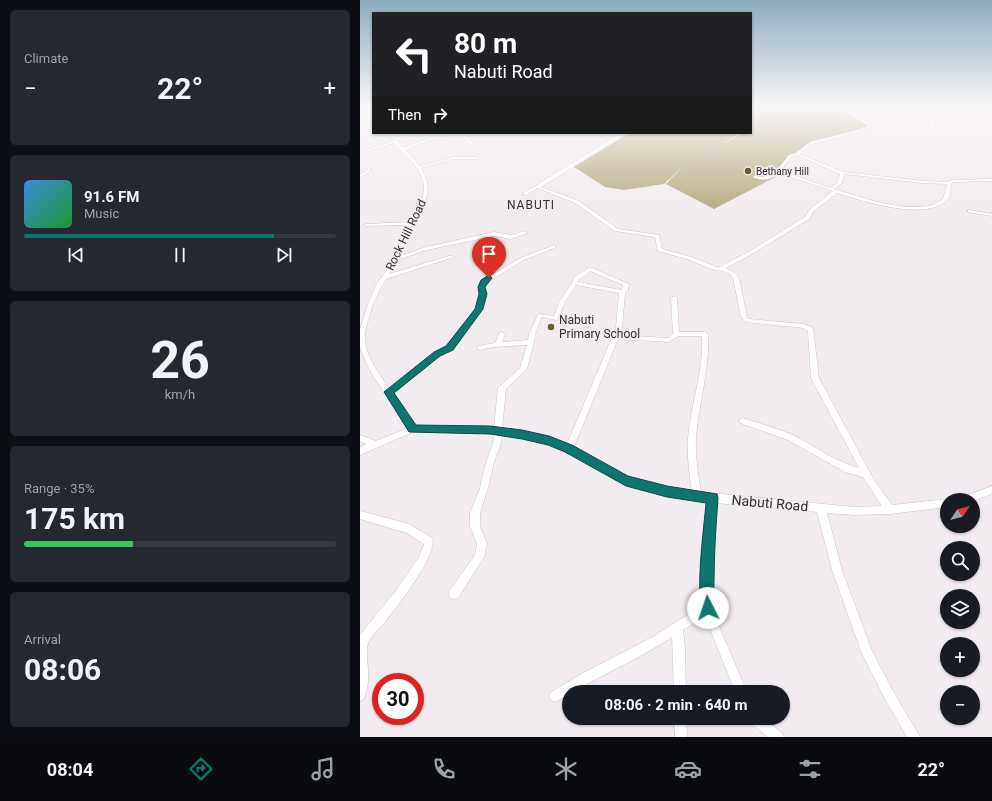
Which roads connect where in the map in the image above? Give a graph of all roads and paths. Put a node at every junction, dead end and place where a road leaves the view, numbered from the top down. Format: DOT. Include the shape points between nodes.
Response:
graph roads {
  1 [pos="395,141"];
  2 [pos="396,141"];
  3 [pos="423,141"];
  4 [pos="469,141"];
  5 [pos="610,141"];
  6 [pos="817,141"];
  7 [pos="472,144"];
  8 [pos="403,149"];
  9 [pos="369,150"];
  10 [pos="797,154"];
  11 [pos="478,158"];
  12 [pos="418,168"];
  13 [pos="369,169"];
  14 [pos="779,172"];
  15 [pos="842,173"];
  16 [pos="360,176"];
  17 [pos="755,177"];
  18 [pos="992,180"];
  19 [pos="948,183"];
  20 [pos="538,187"];
  21 [pos="834,190"];
  22 [pos="524,194"];
  23 [pos="970,211"];
  24 [pos="992,215"];
  25 [pos="411,223"];
  26 [pos="366,225"];
  27 [pos="525,233"];
  28 [pos="554,247"];
  29 [pos="451,257"];
  30 [pos="397,258"];
  31 [pos="724,269"];
  32 [pos="384,278"];
  33 [pos="575,283"];
  34 [pos="622,292"];
  35 [pos="674,298"];
  36 [pos="502,334"];
  37 [pos="676,334"];
  38 [pos="615,337"];
  39 [pos="531,342"];
  40 [pos="498,345"];
  41 [pos="480,348"];
  42 [pos="389,392"];
  43 [pos="743,420"];
  44 [pos="413,429"];
  45 [pos="498,431"];
  46 [pos="360,438"];
  47 [pos="375,444"];
  48 [pos="569,448"];
  49 [pos="360,451"];
  50 [pos="866,474"];
  51 [pos="992,490"];
  52 [pos="980,495"];
  53 [pos="697,496"];
  54 [pos="712,498"];
  55 [pos="940,504"];
  56 [pos="820,508"];
  57 [pos="890,510"];
  58 [pos="361,515"];
  59 [pos="454,594"];
  60 [pos="708,608"];
  61 [pos="677,628"];
  62 [pos="680,685"];
  63 [pos="738,685"];
  64 [pos="360,695"];
  65 [pos="555,696"];
  66 [pos="680,725"];
  67 [pos="763,725"];
  68 [pos="681,737"];
  69 [pos="778,737"];
  70 [pos="914,737"];
  1 -- 9 [label="street"];
  2 -- 8 [label="street, Rock Hill Road"];
  3 -- 8 [label="street"];
  4 -- 7 [label="street"];
  5 -- 20 [label="street"];
  6 -- 10 [label="street" via="811,143"];
  8 -- 12 [label="street, Rock Hill Road"];
  10 -- 14 [label="street" via="790,156"];
  10 -- 15 [label="street"];
  11 -- 12 [label="street" via="454,158"];
  12 -- 25 [label="street, Rock Hill Road" via="425,181 426,193"];
  13 -- 16 [label="street"];
  14 -- 17 [label="street" via="768,178"];
  14 -- 21 [label="street"];
  15 -- 19 [label="street"];
  15 -- 21 [label="street" via="842,180"];
  18 -- 19 [label="street" via="956,180"];
  19 -- 21 [label="street" via="944,201 936,206 919,208 866,201"];
  20 -- 22 [label="street"];
  20 -- 31 [label="street" via="577,202 617,230 657,236 660,250 716,269"];
  21 -- 31 [label="street" via="807,218 723,267"];
  23 -- 24 [label="street"];
  25 -- 26 [label="street"];
  25 -- 30 [label="street, Rock Hill Road"];
  27 -- 30 [label="street" via="512,237 494,234"];
  28 -- 42 [label="street" via="522,259 484,282 479,309 450,348 437,354"];
  29 -- 32 [label="street"];
  30 -- 32 [label="street, Rock Hill Road"];
  31 -- 50 [label="street" via="736,278 747,321 804,326 811,330 813,364 819,387"];
  32 -- 42 [label="street, Rock Hill Road" via="367,316 362,340 368,361"];
  33 -- 34 [label="street"];
  33 -- 34 [label="street" via="576,278 590,269 626,284"];
  33 -- 39 [label="street" via="562,302 556,318 540,315"];
  34 -- 38 [label="street" via="619,328"];
  35 -- 37 [label="street"];
  36 -- 40 [label="street"];
  37 -- 38 [label="street" via="670,340"];
  37 -- 53 [label="street" via="705,334 704,374 692,438"];
  38 -- 48 [label="street"];
  39 -- 40 [label="street"];
  39 -- 45 [label="street" via="523,369 502,388"];
  40 -- 41 [label="street"];
  42 -- 44 [label="street, Rock Hill Road"];
  43 -- 50 [label="street" via="791,438 848,469"];
  44 -- 45 [label="street, Nabuti Road"];
  44 -- 47 [label="street"];
  45 -- 48 [label="street, Nabuti Road" via="549,440"];
  45 -- 59 [label="street" via="497,443 475,513 475,526 482,544 479,557"];
  46 -- 47 [label="street"];
  47 -- 49 [label="street"];
  48 -- 53 [label="street, Nabuti Road" via="626,481"];
  50 -- 57 [label="street"];
  51 -- 52 [label="street"];
  53 -- 54 [label="street, Nabuti Road"];
  54 -- 56 [label="street, Nabuti Road"];
  54 -- 60 [label="street" via="708,538"];
  55 -- 57 [label="street, Nabuti Road"];
  56 -- 57 [label="street, Nabuti Road" via="854,511"];
  56 -- 70 [label="street" via="837,570 868,654"];
  58 -- 64 [label="street" via="410,530 429,541 429,545 400,593 364,639"];
  60 -- 61 [label="street"];
  60 -- 63 [label="street"];
  61 -- 62 [label="street"];
  61 -- 65 [label="street"];
  66 -- 68 [label="street"];
  67 -- 69 [label="street"];
}
